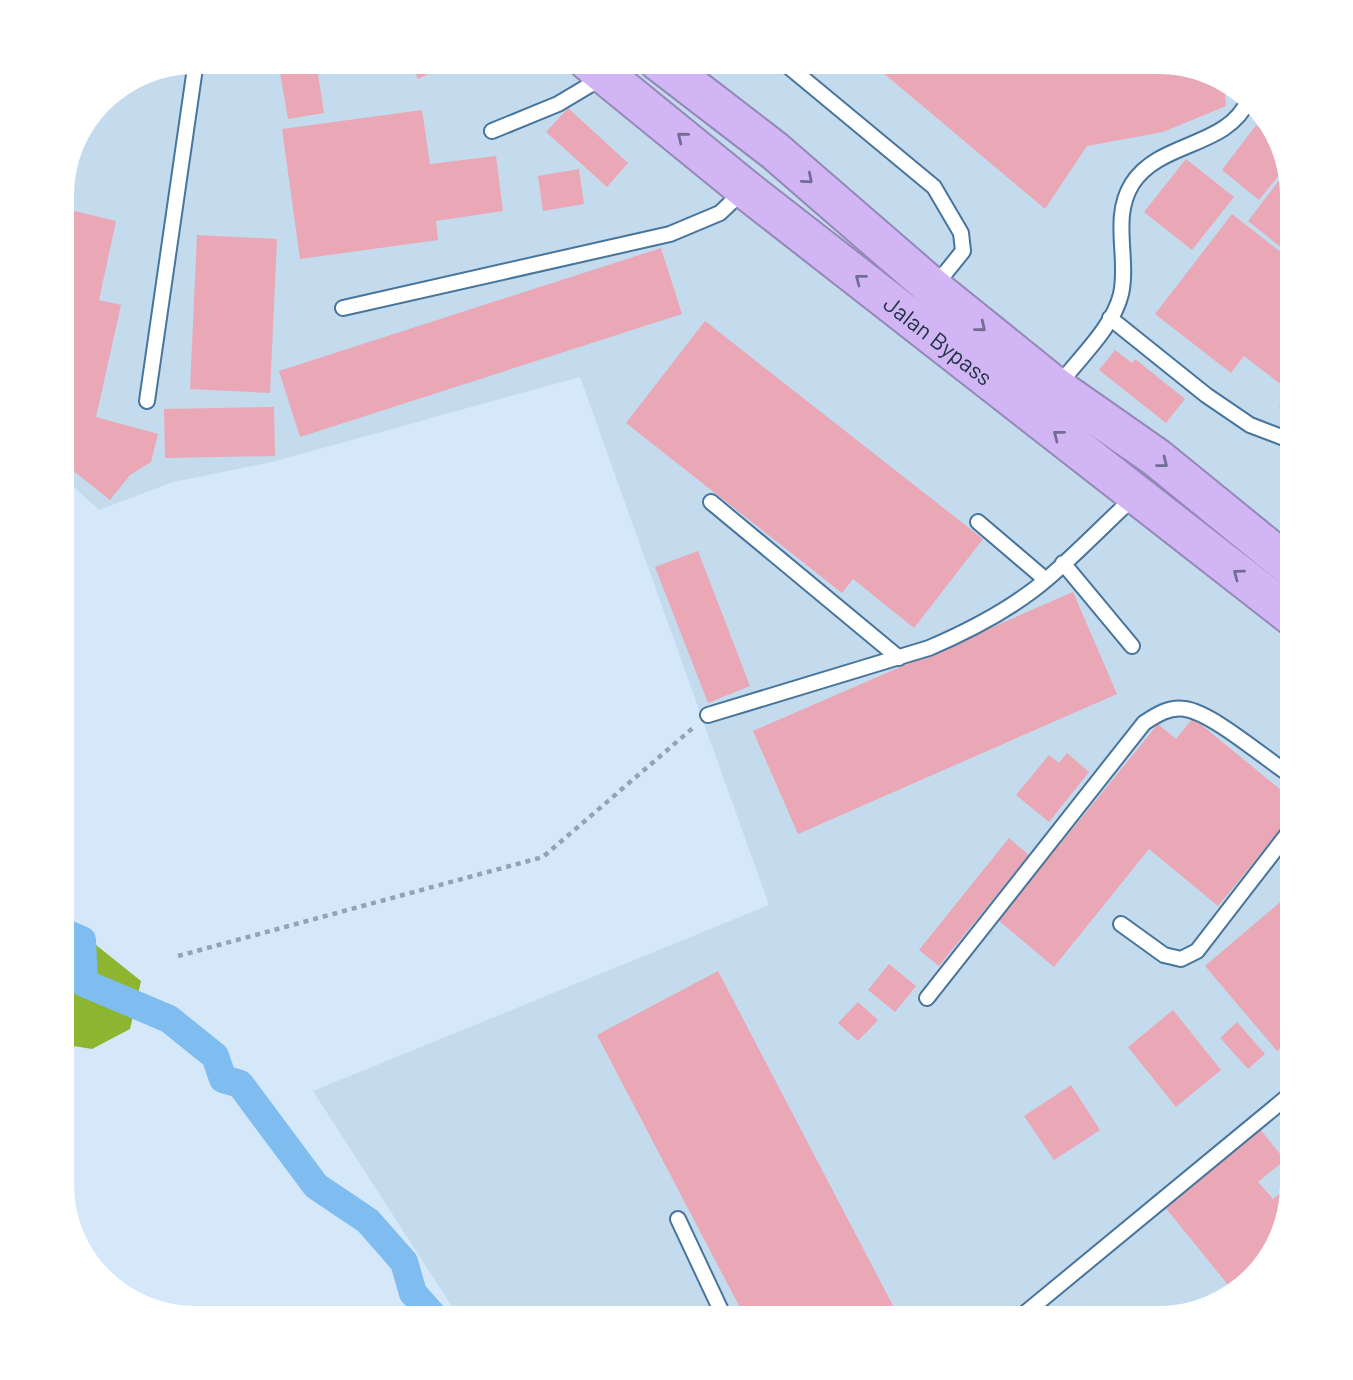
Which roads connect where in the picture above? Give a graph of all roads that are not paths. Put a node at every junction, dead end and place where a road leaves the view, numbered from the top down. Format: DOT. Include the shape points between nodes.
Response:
graph roads {
  1 [pos="194,74"];
  2 [pos="591,74"];
  3 [pos="603,74"];
  4 [pos="675,74"];
  5 [pos="798,74"];
  6 [pos="1243,109"];
  7 [pos="492,131"];
  8 [pos="775,151"];
  9 [pos="745,189"];
  10 [pos="933,288"];
  11 [pos="343,309"];
  12 [pos="1110,318"];
  13 [pos="1056,388"];
  14 [pos="147,401"];
  15 [pos="1280,436"];
  16 [pos="1136,496"];
  17 [pos="711,502"];
  18 [pos="978,522"];
  19 [pos="1280,558"];
  20 [pos="1063,563"];
  21 [pos="1046,580"];
  22 [pos="1280,607"];
  23 [pos="1132,646"];
  24 [pos="899,657"];
  25 [pos="708,715"];
  26 [pos="1280,768"];
  27 [pos="1280,844"];
  28 [pos="1121,924"];
  29 [pos="927,998"];
  30 [pos="1280,1103"];
  31 [pos="678,1219"];
  32 [pos="719,1306"];
  33 [pos="1034,1306"];
  1 -- 14 [label="lane"];
  2 -- 7 [label="lane" via="558,104"];
  9 -- 3 [label="highway, Jalan Bypass, one-way"];
  4 -- 8 [label="highway, Jalan Bypass"];
  5 -- 10 [label="lane" via="934,187 961,233 963,251"];
  6 -- 12 [label="lane" via="1220,133 1167,155 1143,170 1131,186 1121,212 1121,295"];
  8 -- 9 [label="highway"];
  8 -- 10 [label="highway, Jalan Bypass, one-way"];
  9 -- 11 [label="lane" via="720,213 670,234"];
  16 -- 9 [label="highway, Jalan Bypass, one-way"];
  10 -- 13 [label="highway, Jalan Bypass, one-way"];
  12 -- 13 [label="lane"];
  12 -- 15 [label="lane" via="1206,395 1251,425"];
  13 -- 19 [label="highway, Jalan Bypass, one-way" via="1157,458"];
  16 -- 20 [label="lane"];
  22 -- 16 [label="highway, Jalan Bypass, one-way"];
  17 -- 24 [label="lane"];
  18 -- 21 [label="lane"];
  20 -- 21 [label="lane"];
  20 -- 23 [label="lane"];
  21 -- 24 [label="lane" via="964,633"];
  24 -- 25 [label="lane"];
  26 -- 29 [label="lane" via="1202,715 1183,708 1162,712 1144,723"];
  27 -- 28 [label="lane" via="1197,951 1181,959 1164,955"];
  30 -- 33 [label="lane"];
  31 -- 32 [label="lane"];
}
